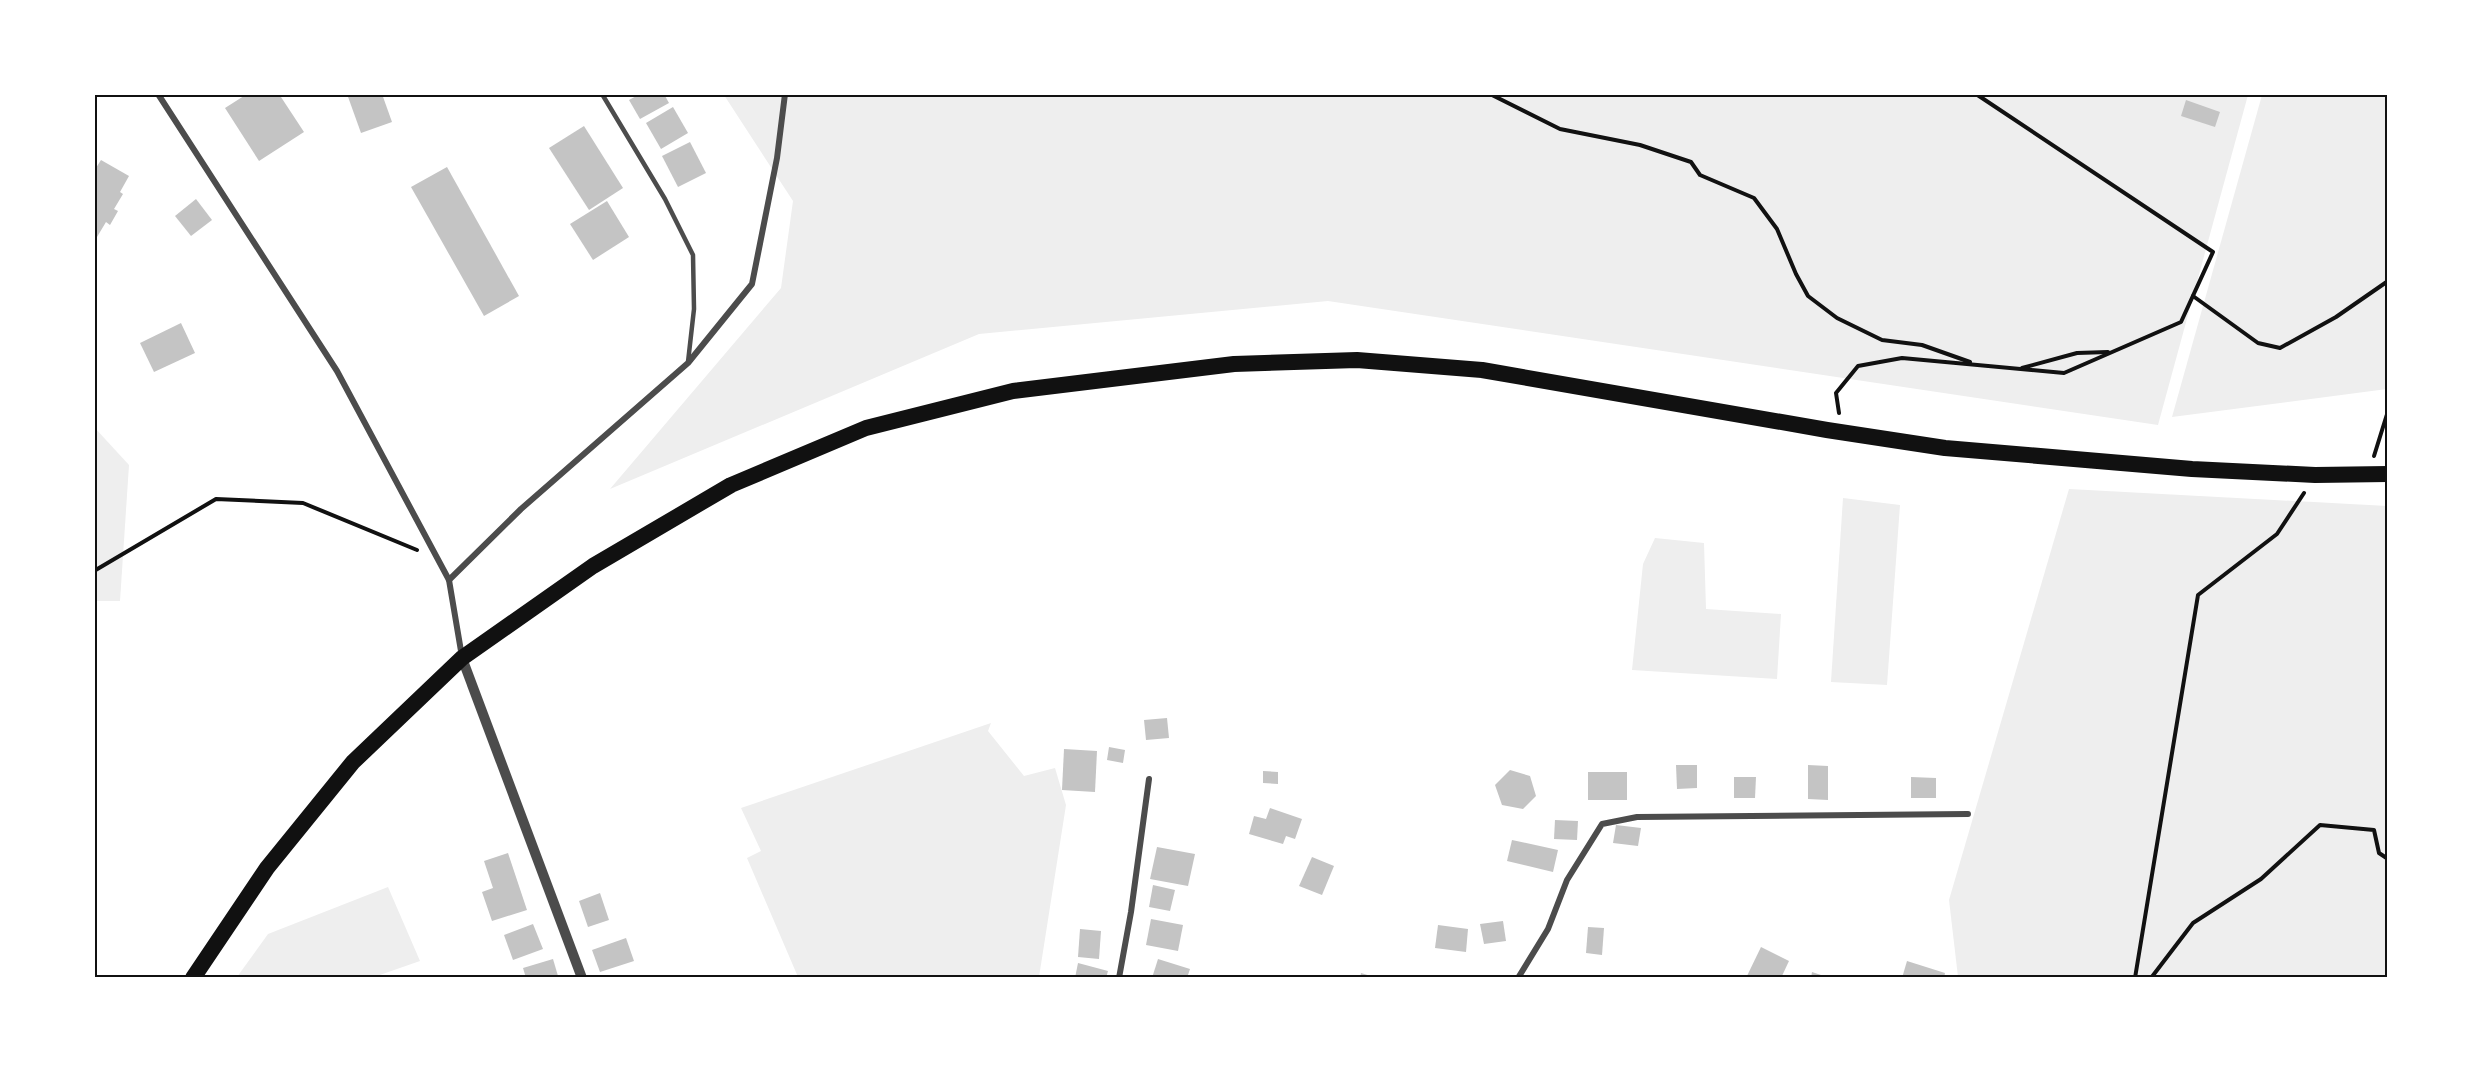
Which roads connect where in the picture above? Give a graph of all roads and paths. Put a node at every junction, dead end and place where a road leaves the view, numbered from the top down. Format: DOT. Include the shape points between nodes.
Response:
graph roads {
  1 [pos="158,94"];
  2 [pos="602,94"];
  3 [pos="785,94"];
  4 [pos="1490,94"];
  5 [pos="1976,94"];
  6 [pos="2388,281"];
  7 [pos="2193,296"];
  8 [pos="2111,352"];
  9 [pos="688,363"];
  10 [pos="2388,411"];
  11 [pos="1841,431"];
  12 [pos="2388,474"];
  13 [pos="2315,475"];
  14 [pos="2368,475"];
  15 [pos="437,558"];
  16 [pos="94,571"];
  17 [pos="449,580"];
  18 [pos="462,658"];
  19 [pos="1149,779"];
  20 [pos="1968,814"];
  21 [pos="2388,859"];
  22 [pos="193,978"];
  23 [pos="582,978"];
  24 [pos="1119,978"];
  25 [pos="1518,978"];
  26 [pos="2135,978"];
  27 [pos="2151,978"];
  1 -- 15 [label="street" via="337,371"];
  2 -- 9 [label="lane" via="665,199 693,255 694,309"];
  3 -- 9 [label="street" via="777,158 752,284"];
  4 -- 8 [label="path" via="1560,129 1640,145 1691,162 1700,175 1754,198 1777,229 1808,296 1837,318 1882,340 1922,345 1973,363 2016,369 2077,352"];
  5 -- 7 [label="path" via="2213,252"];
  6 -- 7 [label="path" via="2336,317 2280,348 2258,343"];
  7 -- 8 [label="path" via="2181,322"];
  8 -- 11 [label="path" via="2064,373 1902,357 1858,366 1836,393"];
  9 -- 17 [label="street" via="521,509"];
  10 -- 14 [label="path"];
  11 -- 13 [label="highway" via="1945,448 2162,467"];
  11 -- 18 [label="highway" via="1482,370 1357,360 1234,364 1013,391 866,428 731,485 593,566"];
  12 -- 14 [label="highway"];
  13 -- 14 [label="highway"];
  13 -- 26 [label="path" via="2277,534 2198,595"];
  15 -- 16 [label="path" via="303,503 216,499"];
  15 -- 17 [label="street"];
  17 -- 18 [label="street"];
  18 -- 22 [label="highway" via="352,762 267,868"];
  18 -- 23 [label="street"];
  19 -- 24 [label="street"];
  20 -- 25 [label="street" via="1637,817 1602,824 1567,880 1552,921"];
  21 -- 27 [label="path" via="2379,854 2374,830 2320,825 2261,879 2193,923"];
}
